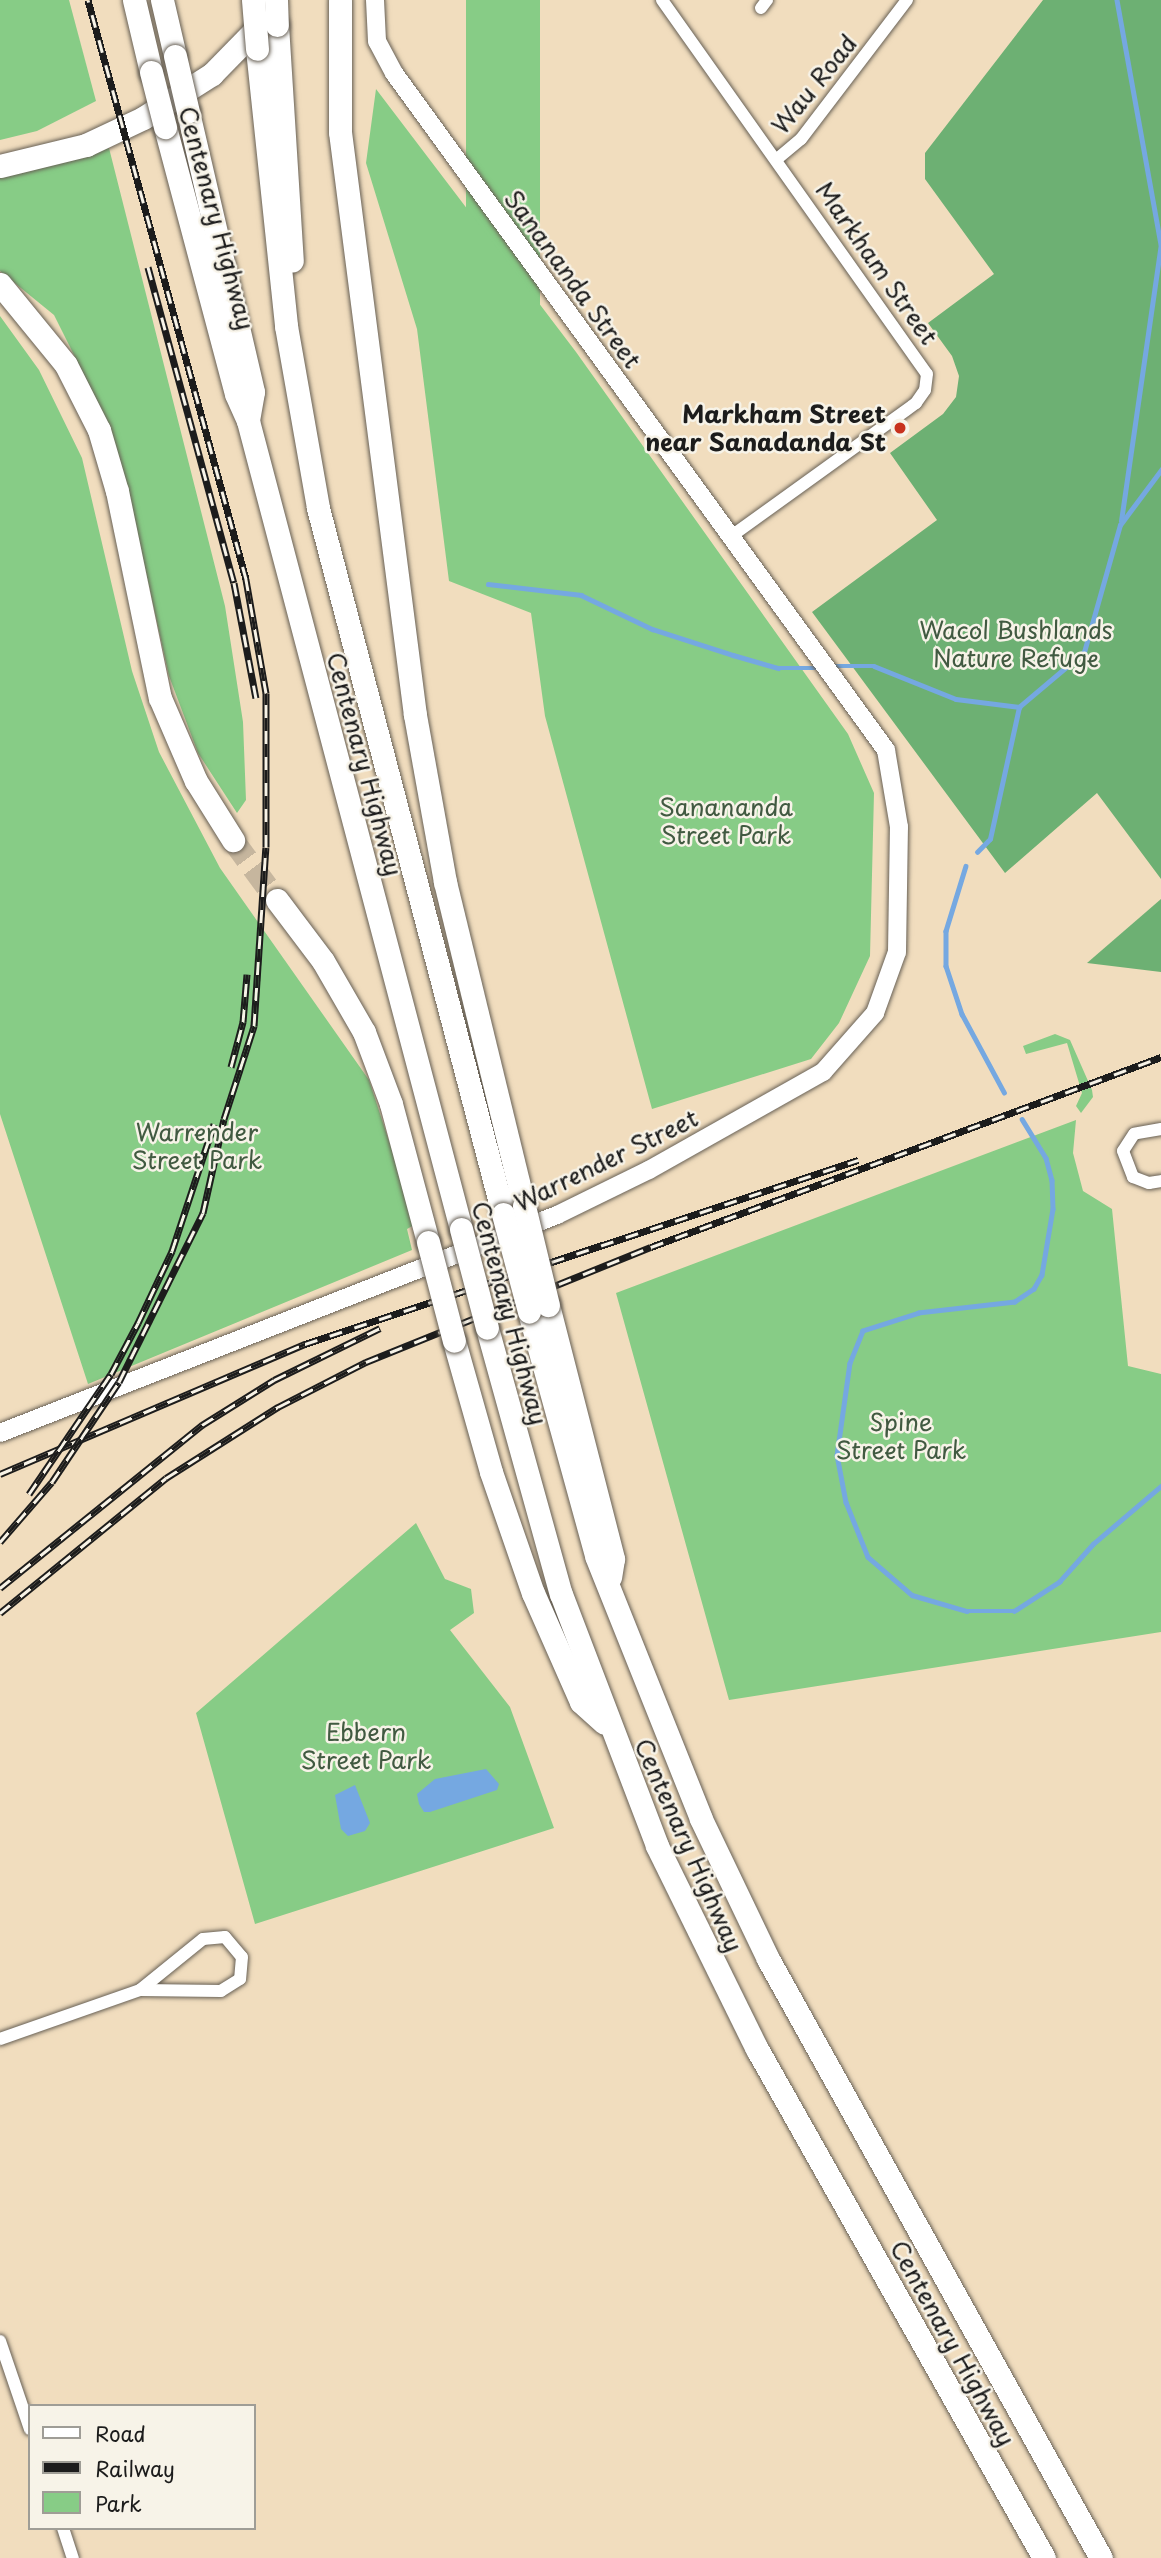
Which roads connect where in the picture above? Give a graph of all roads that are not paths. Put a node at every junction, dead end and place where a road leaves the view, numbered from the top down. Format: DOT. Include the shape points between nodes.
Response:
graph roads {
  1 [pos="134,0"];
  2 [pos="162,0"];
  3 [pos="253,0"];
  4 [pos="278,0"];
  5 [pos="340,0"];
  6 [pos="374,0"];
  7 [pos="662,0"];
  8 [pos="907,0"];
  9 [pos="777,159"];
  10 [pos="0,166"];
  11 [pos="0,284"];
  12 [pos="286,326"];
  13 [pos="248,421"];
  14 [pos="730,537"];
  15 [pos="886,750"];
  16 [pos="233,840"];
  17 [pos="278,900"];
  18 [pos="1161,1129"];
  19 [pos="1161,1181"];
  20 [pos="513,1210"];
  21 [pos="0,1433"];
  22 [pos="609,1727"];
  23 [pos="140,1990"];
  24 [pos="0,2039"];
  25 [pos="0,2340"];
  26 [pos="28,2423"];
  27 [pos="64,2530"];
  28 [pos="74,2558"];
  29 [pos="1044,2558"];
  30 [pos="1101,2558"];
  1 -- 13 [label="highway, Centenary Highway, bridge" via="236,394"];
  2 -- 13 [label="highway, bridge" via="253,392"];
  3 -- 12 [label="highway, Centenary Highway, bridge"];
  4 -- 10 [label="highway" via="232,56 168,105 86,145"];
  4 -- 12 [label="highway, bridge" via="295,298"];
  5 -- 20 [label="highway" via="340,132 415,715"];
  6 -- 14 [label="street, Sanananda Street" via="377,41 394,74"];
  7 -- 9 [label="street, Markham Street"];
  8 -- 9 [label="street, Wau Road" via="801,139"];
  9 -- 14 [label="street, Markham Street" via="927,374 925,390 916,403"];
  11 -- 16 [label="highway" via="66,365 99,430 117,491 160,698 196,781"];
  12 -- 20 [label="highway, Centenary Highway" via="329,557"];
  13 -- 22 [label="highway, Centenary Highway, bridge" via="486,1328 561,1594"];
  14 -- 15 [label="street, Sanananda Street"];
  15 -- 21 [label="street, Warrender Street" via="899,827 897,952 874,1013 823,1072 649,1170 557,1215"];
  17 -- 22 [label="highway, bridge" via="323,961 364,1032 391,1104 491,1472 533,1593 580,1702"];
  18 -- 19 [label="street" via="1133,1134 1123,1151 1133,1177 1149,1184"];
  20 -- 30 [label="highway, Centenary Highway, bridge" via="589,1532 662,1728 768,1959"];
  22 -- 29 [label="highway, Centenary Highway" via="716,1973"];
  23 -- 23 [label="street" via="203,1939 225,1937 243,1957 240,1979 221,1991"];
  23 -- 24 [label="street"];
  25 -- 26 [label="street"];
  27 -- 28 [label="street"];
}
